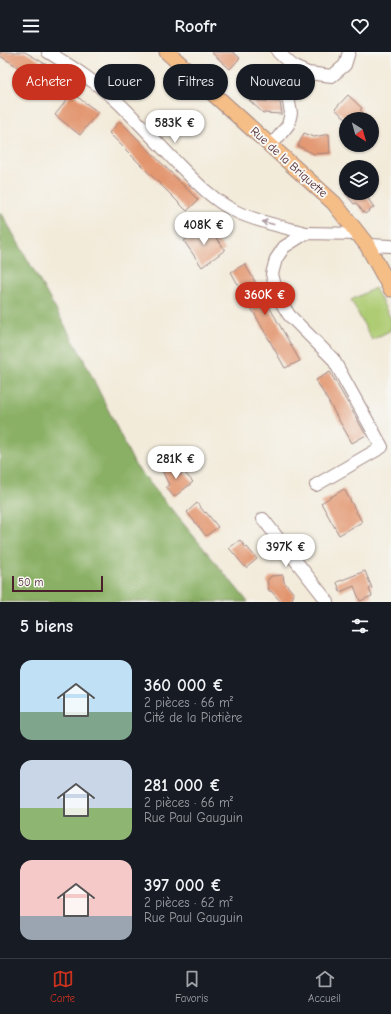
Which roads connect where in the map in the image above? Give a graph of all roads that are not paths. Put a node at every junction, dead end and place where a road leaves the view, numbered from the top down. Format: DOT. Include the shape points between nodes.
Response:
graph roads {
  1 [pos="48,52"];
  2 [pos="167,52"];
  3 [pos="278,52"];
  4 [pos="349,52"];
  5 [pos="291,64"];
  6 [pos="315,74"];
  7 [pos="289,100"];
  8 [pos="271,146"];
  9 [pos="306,233"];
  10 [pos="363,240"];
  11 [pos="391,246"];
  12 [pos="391,289"];
  13 [pos="316,485"];
  14 [pos="263,519"];
  15 [pos="328,602"];
  9 -- 1 [label="street, one-way" via="261,222 236,212 210,195 98,84"];
  2 -- 8 [label="main road, Rue de la Briquette"];
  3 -- 5 [label="street"];
  4 -- 6 [label="street" via="345,65 332,76"];
  7 -- 8 [label="street" via="292,112 288,125"];
  8 -- 10 [label="main road, Rue de la Briquette" via="334,203"];
  9 -- 10 [label="street"];
  9 -- 13 [label="street" via="284,247 276,259 272,274 278,297 289,315 333,359 382,447"];
  10 -- 11 [label="street"];
  10 -- 12 [label="main road, Rue de la Briquette"];
  14 -- 15 [label="street"];
}
